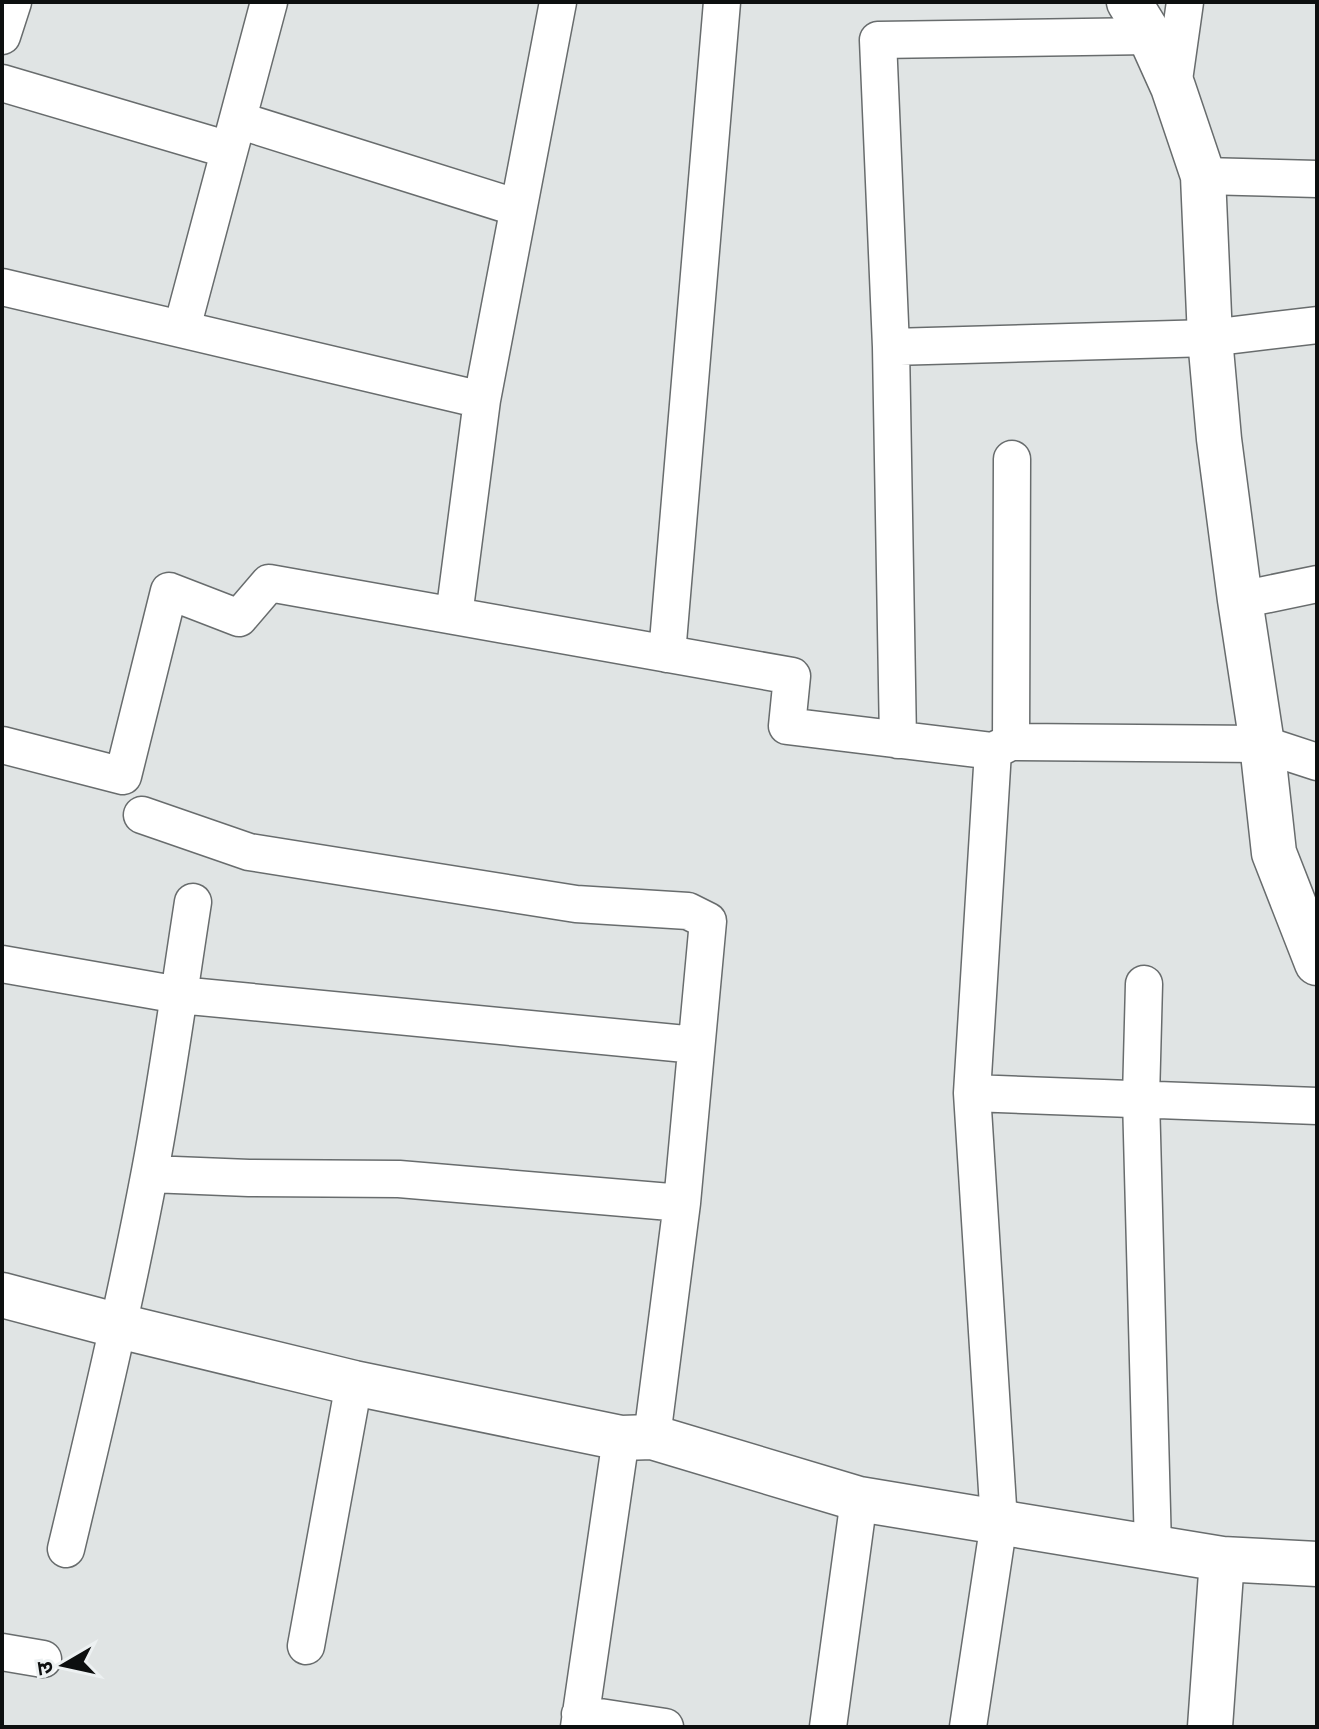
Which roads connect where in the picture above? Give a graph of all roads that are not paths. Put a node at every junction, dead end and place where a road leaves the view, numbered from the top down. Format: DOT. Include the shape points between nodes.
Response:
graph roads {
  1 [pos="13,2"];
  2 [pos="269,2"];
  3 [pos="558,2"];
  4 [pos="722,2"];
  5 [pos="1185,2"];
  6 [pos="1139,19"];
  7 [pos="2,36"];
  8 [pos="2,83"];
  9 [pos="1173,87"];
  10 [pos="234,135"];
  11 [pos="1203,176"];
  12 [pos="1317,179"];
  13 [pos="518,208"];
  14 [pos="2,287"];
  15 [pos="1317,325"];
  16 [pos="182,328"];
  17 [pos="1210,338"];
  18 [pos="891,347"];
  19 [pos="482,400"];
  20 [pos="1012,459"];
  21 [pos="1317,584"];
  22 [pos="1240,600"];
  23 [pos="454,616"];
  24 [pos="667,654"];
  25 [pos="898,740"];
  26 [pos="1262,744"];
  27 [pos="2,745"];
  28 [pos="1002,747"];
  29 [pos="1317,762"];
  30 [pos="142,815"];
  31 [pos="193,902"];
  32 [pos="1317,963"];
  33 [pos="2,964"];
  34 [pos="1144,984"];
  35 [pos="179,995"];
  36 [pos="696,1045"];
  37 [pos="972,1093"];
  38 [pos="1141,1098"];
  39 [pos="1317,1106"];
  40 [pos="150,1174"];
  41 [pos="682,1203"];
  42 [pos="2,1295"];
  43 [pos="119,1326"];
  44 [pos="354,1383"];
  45 [pos="636,1437"];
  46 [pos="859,1499"];
  47 [pos="999,1522"];
  48 [pos="1153,1548"];
  49 [pos="66,1549"];
  50 [pos="1222,1559"];
  51 [pos="1317,1564"];
  52 [pos="306,1646"];
  53 [pos="2,1652"];
  54 [pos="43,1659"];
  55 [pos="580,1721"];
  56 [pos="665,1727"];
  57 [pos="828,1727"];
  58 [pos="968,1727"];
  59 [pos="1210,1727"];
  1 -- 7 [label="street"];
  2 -- 10 [label="street"];
  3 -- 13 [label="street"];
  4 -- 24 [label="street"];
  5 -- 9 [label="street"];
  6 -- 9 [label="street"];
  6 -- 18 [label="street" via="878,40"];
  8 -- 10 [label="street"];
  9 -- 11 [label="street"];
  10 -- 13 [label="street"];
  10 -- 16 [label="street"];
  11 -- 12 [label="street"];
  11 -- 17 [label="street"];
  13 -- 19 [label="street"];
  14 -- 16 [label="street"];
  15 -- 17 [label="street"];
  16 -- 19 [label="street"];
  17 -- 18 [label="street"];
  17 -- 22 [label="street"];
  18 -- 25 [label="street"];
  19 -- 23 [label="street"];
  20 -- 28 [label="street"];
  21 -- 22 [label="street"];
  22 -- 26 [label="street"];
  23 -- 24 [label="street"];
  23 -- 27 [label="street" via="269,583 239,618 169,591 123,776"];
  24 -- 25 [label="street" via="792,676 787,726"];
  25 -- 28 [label="street"];
  26 -- 28 [label="street"];
  26 -- 29 [label="street"];
  26 -- 32 [label="street" via="1274,853"];
  28 -- 37 [label="street"];
  30 -- 36 [label="street" via="249,852 576,904 688,911 708,921"];
  31 -- 35 [label="street"];
  33 -- 35 [label="street"];
  34 -- 38 [label="street"];
  35 -- 36 [label="street"];
  35 -- 40 [label="street"];
  36 -- 41 [label="street"];
  37 -- 38 [label="street"];
  37 -- 47 [label="street"];
  38 -- 39 [label="street"];
  38 -- 48 [label="street"];
  40 -- 41 [label="street" via="399,1179"];
  40 -- 43 [label="street"];
  41 -- 45 [label="street"];
  42 -- 43 [label="street"];
  43 -- 44 [label="street"];
  43 -- 49 [label="street"];
  44 -- 45 [label="street"];
  44 -- 52 [label="street"];
  45 -- 46 [label="street"];
  45 -- 55 [label="street"];
  46 -- 47 [label="street"];
  46 -- 57 [label="street"];
  47 -- 48 [label="street"];
  47 -- 58 [label="street"];
  48 -- 50 [label="street"];
  50 -- 51 [label="street"];
  50 -- 59 [label="street"];
  53 -- 54 [label="street"];
  55 -- 56 [label="street"];
}
